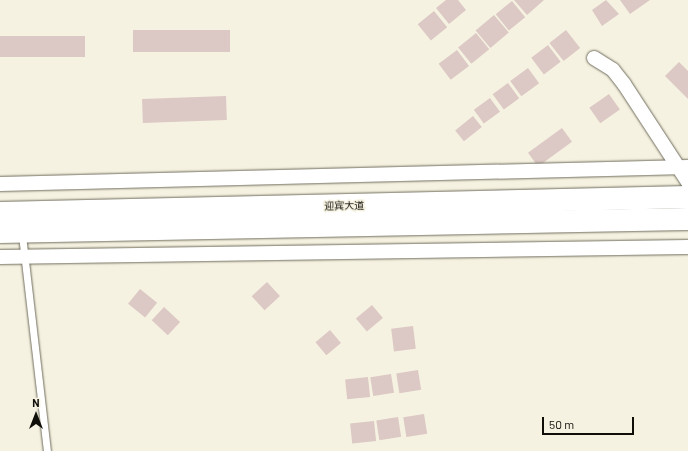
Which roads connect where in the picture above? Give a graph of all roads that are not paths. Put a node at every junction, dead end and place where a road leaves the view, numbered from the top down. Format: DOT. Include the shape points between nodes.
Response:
graph roads {
  1 [pos="594,58"];
  2 [pos="683,167"];
  3 [pos="688,182"];
  4 [pos="0,184"];
  5 [pos="688,197"];
  6 [pos="0,212"];
  7 [pos="688,219"];
  8 [pos="21,222"];
  9 [pos="0,232"];
  10 [pos="688,247"];
  11 [pos="0,257"];
  12 [pos="25,257"];
  13 [pos="47,451"];
  1 -- 2 [label="street" via="613,70"];
  2 -- 3 [label="street"];
  2 -- 4 [label="street"];
  5 -- 8 [label="main road, 迎宾大道"];
  6 -- 8 [label="main road, 迎宾大道"];
  7 -- 8 [label="main road, 迎宾大道"];
  8 -- 9 [label="main road, 迎宾大道"];
  8 -- 12 [label="lane"];
  10 -- 12 [label="street"];
  11 -- 12 [label="street"];
  12 -- 13 [label="lane"];
}
